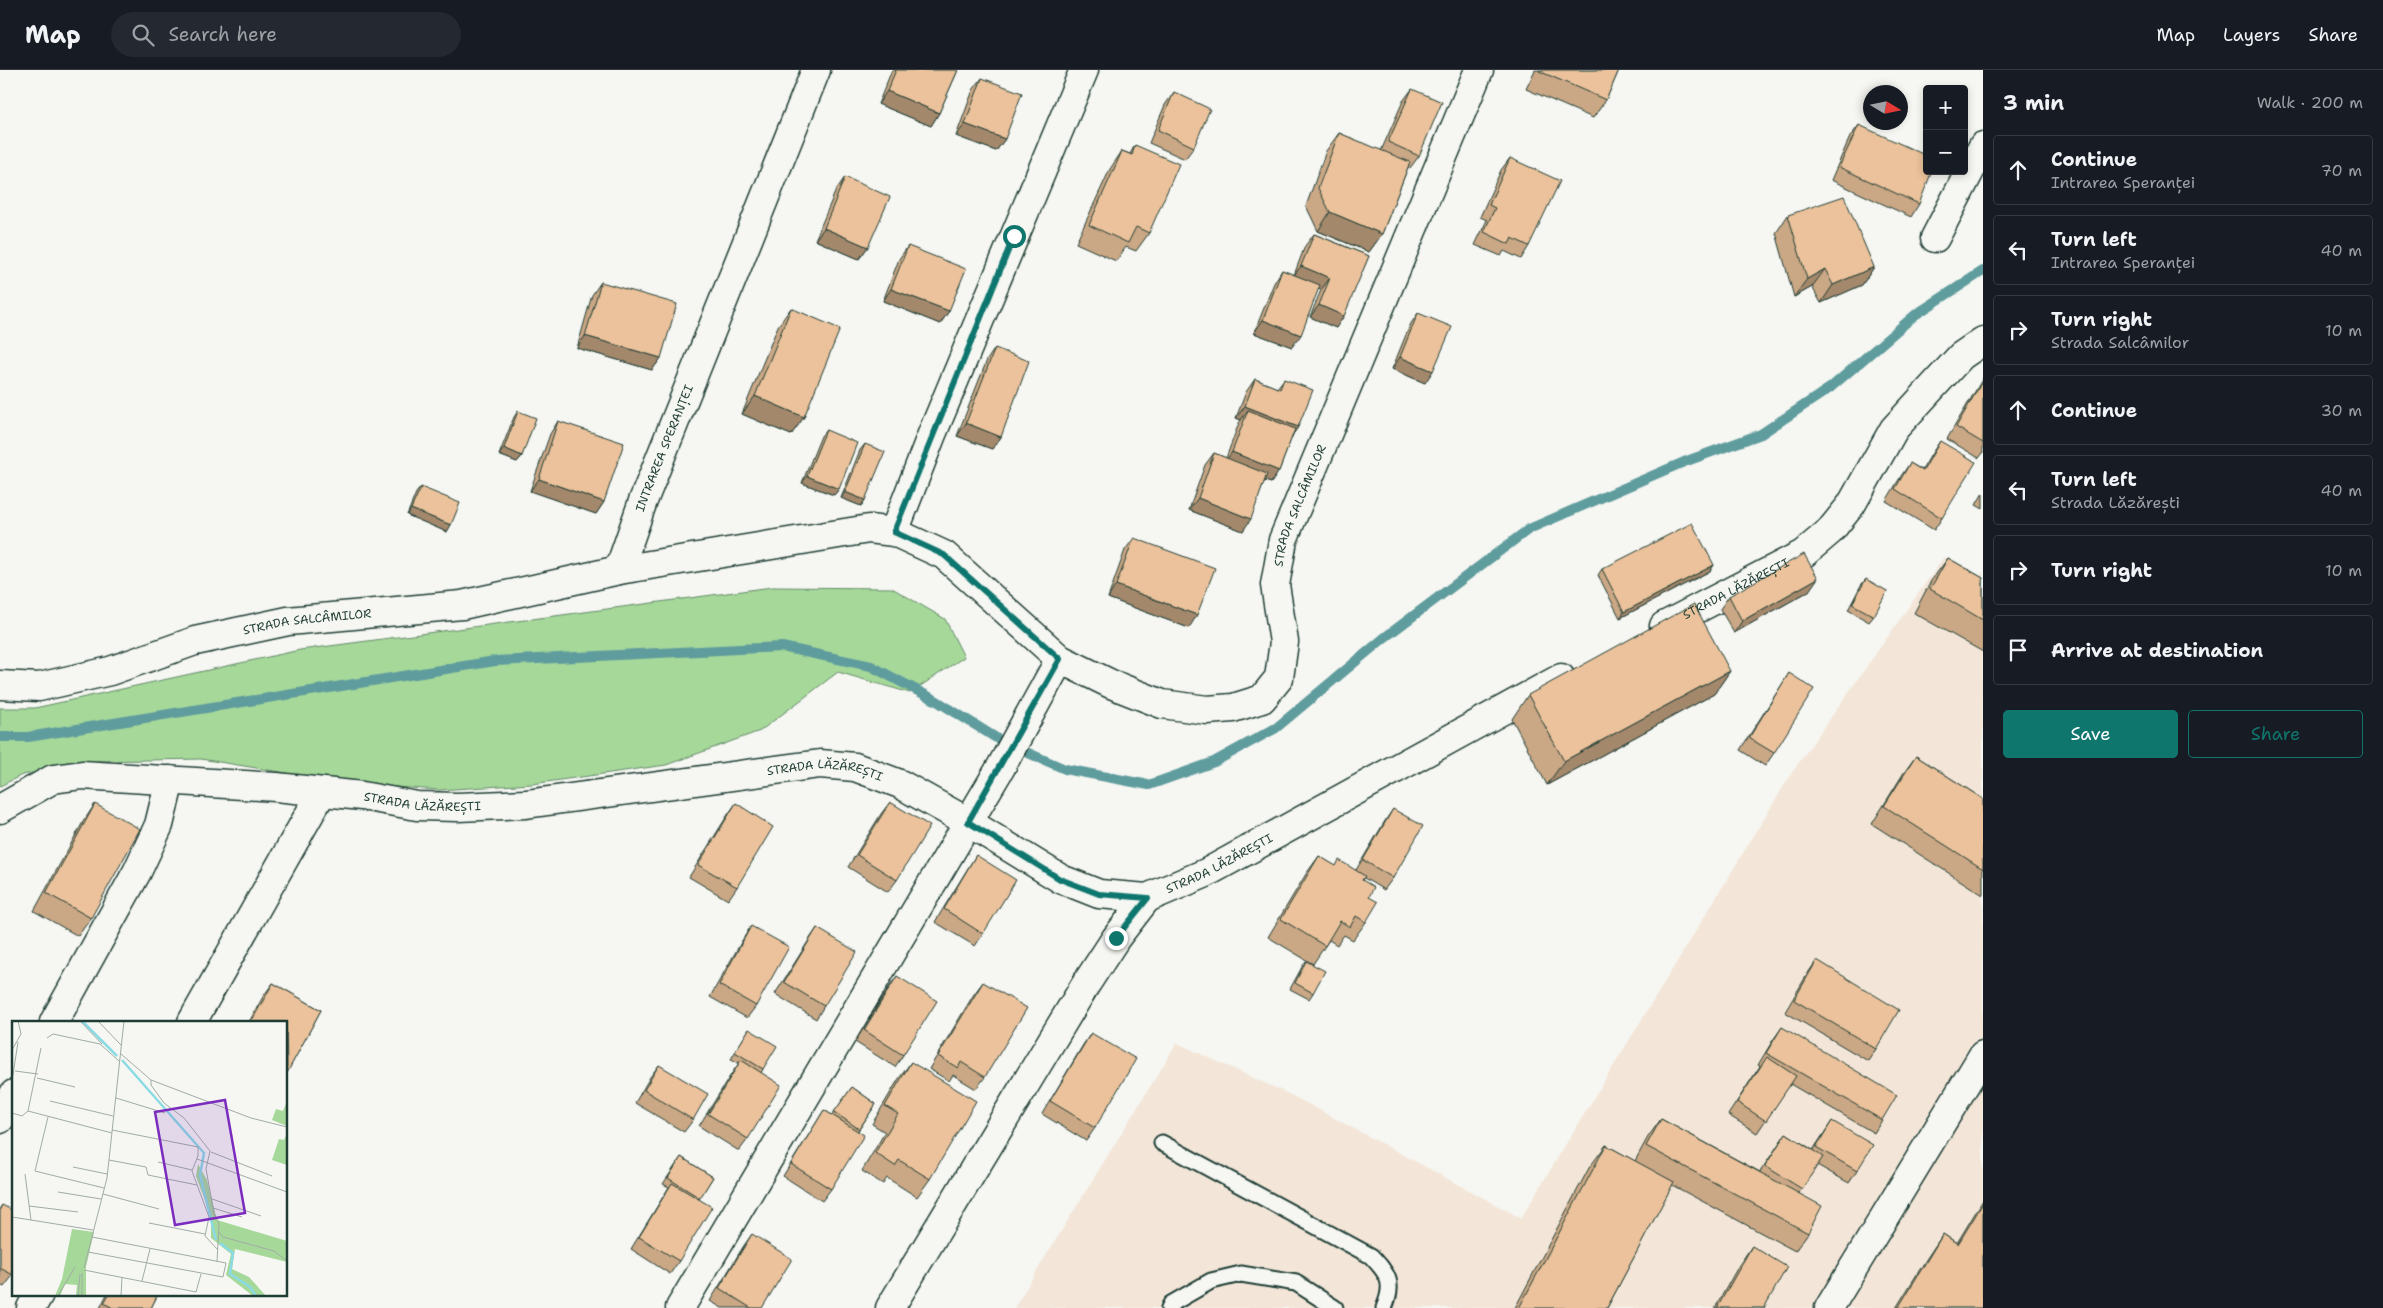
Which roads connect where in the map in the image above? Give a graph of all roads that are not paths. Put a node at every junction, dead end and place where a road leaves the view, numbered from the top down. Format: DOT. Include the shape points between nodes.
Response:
graph roads {
  1 [pos="816,70"];
  2 [pos="1084,70"];
  3 [pos="1479,70"];
  4 [pos="1983,146"];
  5 [pos="1935,238"];
  6 [pos="1983,340"];
  7 [pos="894,532"];
  8 [pos="619,570"];
  9 [pos="1643,636"];
  10 [pos="1060,659"];
  11 [pos="1580,667"];
  12 [pos="0,685"];
  13 [pos="170,780"];
  14 [pos="322,792"];
  15 [pos="0,809"];
  16 [pos="968,822"];
  17 [pos="1148,898"];
  18 [pos="55,1021"];
  19 [pos="193,1021"];
  20 [pos="1983,1055"];
  21 [pos="12,1097"];
  22 [pos="0,1118"];
  23 [pos="1162,1142"];
  24 [pos="38,1296"];
  25 [pos="31,1308"];
  26 [pos="680,1308"];
  27 [pos="890,1308"];
  28 [pos="1169,1308"];
  29 [pos="1335,1308"];
  30 [pos="1384,1308"];
  31 [pos="1829,1308"];
  1 -- 8 [label="street, INTRAREA SPERANȚEI" via="646,492"];
  2 -- 7 [label="street"];
  3 -- 10 [label="street, STRADA SALCÂMILOR" via="1282,540 1275,585 1284,642 1279,678 1262,699 1233,708 1207,710 1162,704"];
  4 -- 5 [label="street"];
  6 -- 9 [label="street, STRADA LĂZĂREȘTI" via="1961,356 1894,429 1851,505 1830,532 1803,554"];
  7 -- 8 [label="street" via="869,529"];
  7 -- 10 [label="street" via="944,555"];
  8 -- 12 [label="street, STRADA SALCÂMILOR" via="462,605 288,621 195,641 110,671 39,687"];
  10 -- 16 [label="street"];
  11 -- 17 [label="street, STRADA LĂZĂREȘTI" via="1206,874"];
  13 -- 14 [label="street, STRADA LĂZĂREȘTI"];
  13 -- 15 [label="street, STRADA LĂZĂREȘTI" via="82,775 53,779"];
  13 -- 18 [label="street" via="159,825 137,872"];
  14 -- 16 [label="street, STRADA LĂZĂREȘTI" via="417,806 526,804 820,764 855,767 900,784"];
  14 -- 19 [label="street"];
  16 -- 17 [label="street, STRADA LĂZĂREȘTI" via="1060,879 1099,894"];
  16 -- 26 [label="street"];
  17 -- 27 [label="street" via="1116,938 1086,984"];
  20 -- 31 [label="street"];
  21 -- 22 [label="street"];
  23 -- 30 [label="lane" via="1371,1256 1388,1275 1389,1296"];
  24 -- 25 [label="street"];
  28 -- 29 [label="lane" via="1210,1281 1241,1274 1296,1283"];
}
